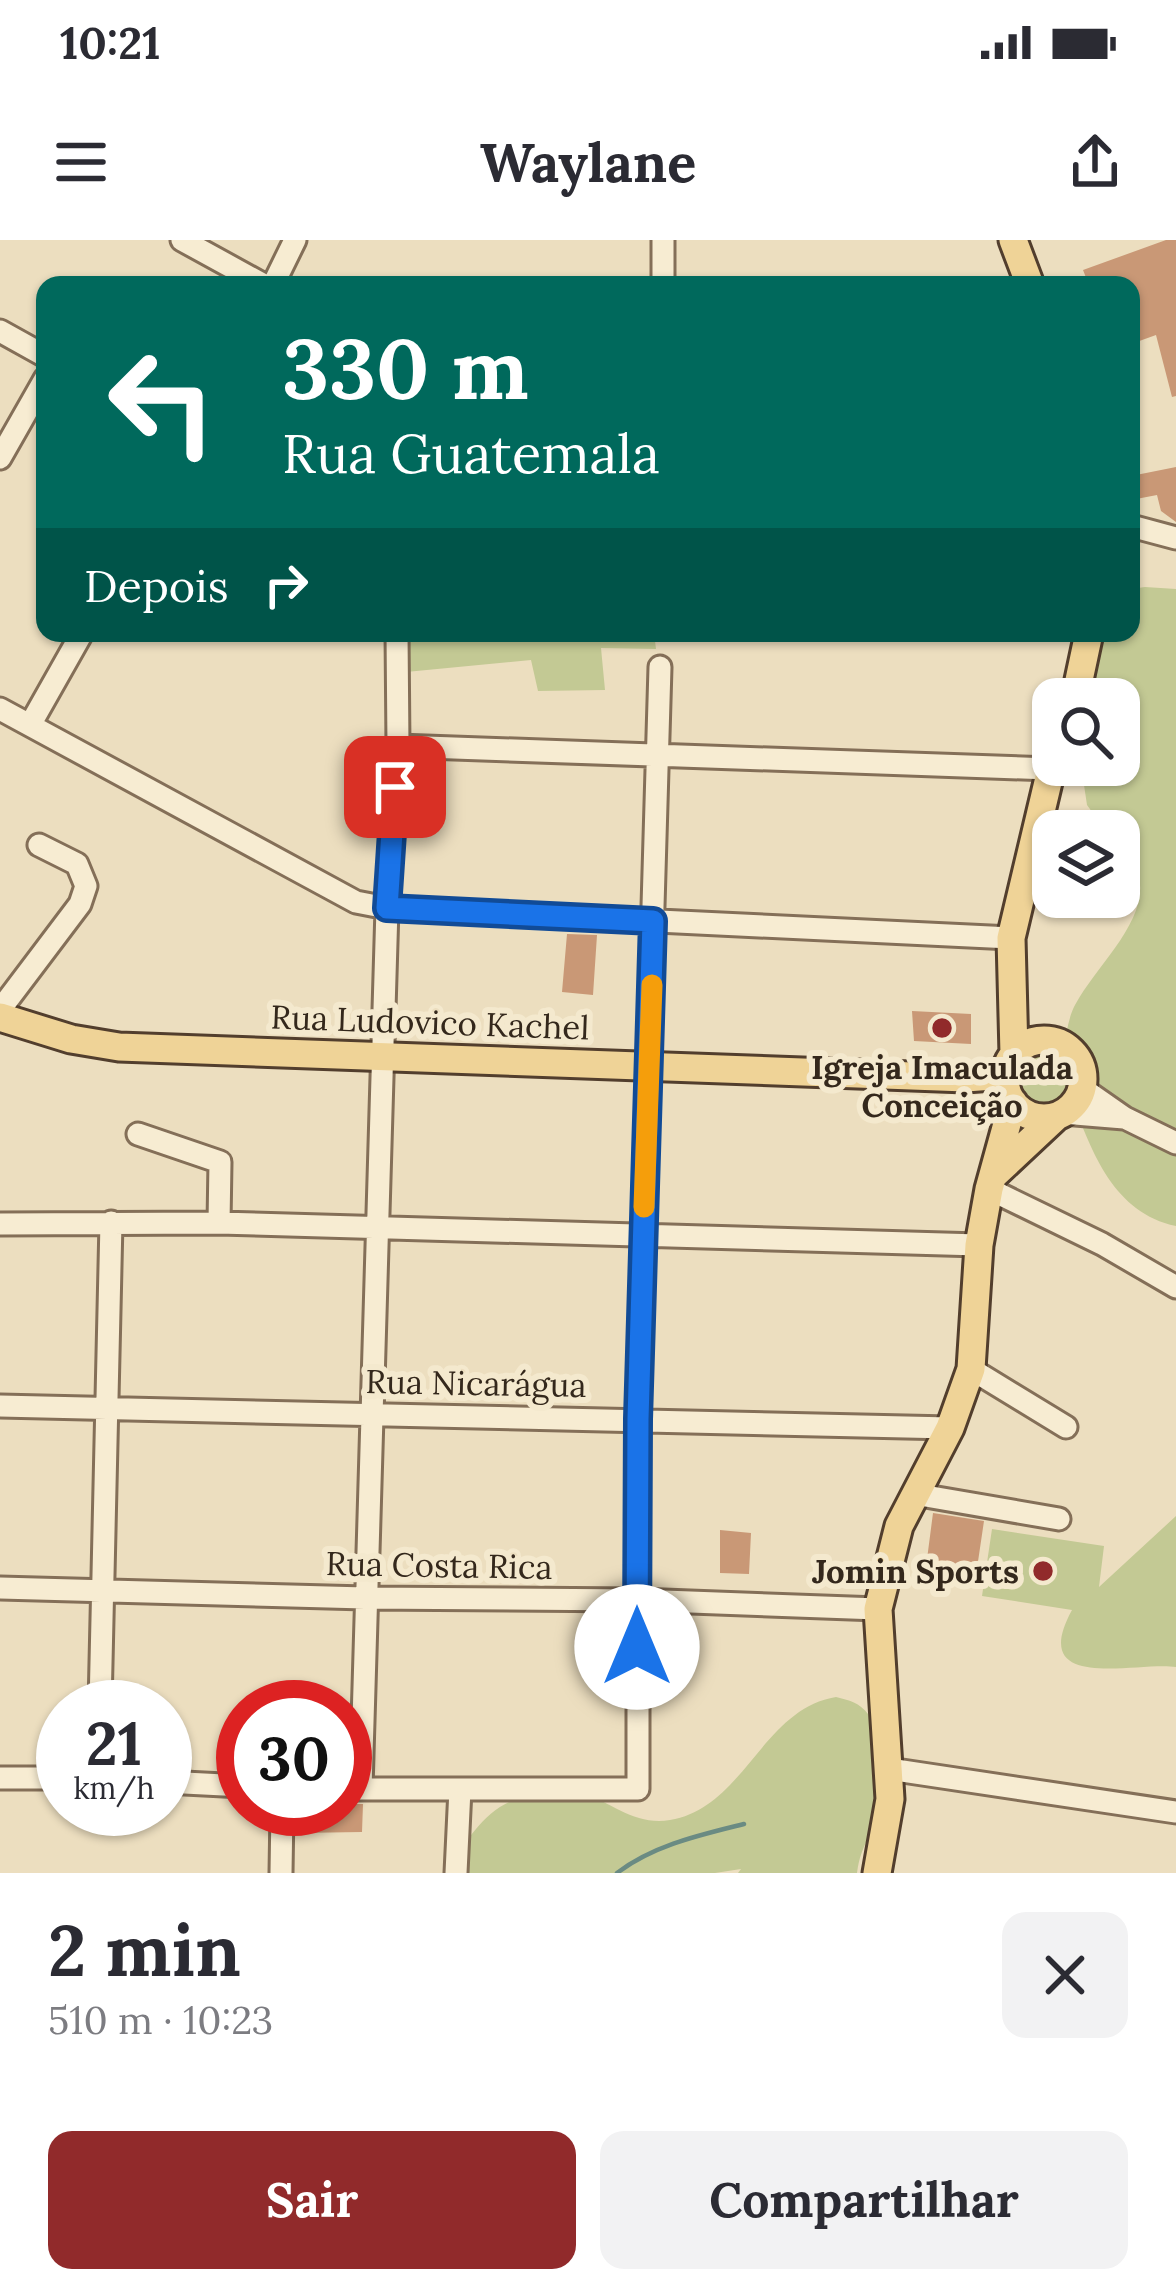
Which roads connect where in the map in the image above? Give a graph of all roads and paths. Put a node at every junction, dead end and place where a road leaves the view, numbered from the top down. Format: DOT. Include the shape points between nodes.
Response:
graph roads {
  1 [pos="182,240"];
  2 [pos="296,240"];
  3 [pos="663,240"];
  4 [pos="1013,240"];
  5 [pos="251,276"];
  6 [pos="274,276"];
  7 [pos="663,276"];
  8 [pos="1027,276"];
  9 [pos="0,331"];
  10 [pos="36,351"];
  11 [pos="36,395"];
  12 [pos="0,458"];
  13 [pos="1140,528"];
  14 [pos="1176,538"];
  15 [pos="77,642"];
  16 [pos="398,642"];
  17 [pos="1087,642"];
  18 [pos="660,667"];
  19 [pos="1079,678"];
  20 [pos="0,709"];
  21 [pos="30,725"];
  22 [pos="398,746"];
  23 [pos="657,754"];
  24 [pos="1032,764"];
  25 [pos="1047,786"];
  26 [pos="39,845"];
  27 [pos="387,908"];
  28 [pos="653,921"];
  29 [pos="1010,938"];
  30 [pos="1009,969"];
  31 [pos="0,1014"];
  32 [pos="1047,1040"];
  33 [pos="382,1054"];
  34 [pos="650,1067"];
  35 [pos="1011,1077"];
  36 [pos="1082,1088"];
  37 [pos="1060,1115"];
  38 [pos="1125,1118"];
  39 [pos="138,1134"];
  40 [pos="1176,1143"];
  41 [pos="990,1183"];
  42 [pos="111,1222"];
  43 [pos="219,1223"];
  44 [pos="0,1224"];
  45 [pos="380,1228"];
  46 [pos="643,1237"];
  47 [pos="979,1245"];
  48 [pos="1176,1287"];
  49 [pos="971,1369"];
  50 [pos="0,1406"];
  51 [pos="106,1408"];
  52 [pos="372,1413"];
  53 [pos="638,1419"];
  54 [pos="950,1427"];
  55 [pos="1066,1427"];
  56 [pos="914,1494"];
  57 [pos="1059,1519"];
  58 [pos="0,1588"];
  59 [pos="101,1589"];
  60 [pos="365,1598"];
  61 [pos="637,1600"];
  62 [pos="878,1609"];
  63 [pos="100,1680"];
  64 [pos="360,1680"];
  65 [pos="890,1768"];
  66 [pos="0,1778"];
  67 [pos="36,1778"];
  68 [pos="372,1789"];
  69 [pos="460,1789"];
  70 [pos="1176,1812"];
  71 [pos="282,1836"];
  72 [pos="281,1873"];
  73 [pos="456,1873"];
  74 [pos="877,1873"];
  1 -- 5 [label="street"];
  2 -- 6 [label="street"];
  3 -- 7 [label="street"];
  4 -- 8 [label="main road"];
  9 -- 10 [label="street"];
  11 -- 12 [label="street"];
  13 -- 14 [label="street"];
  15 -- 21 [label="street"];
  16 -- 22 [label="street"];
  17 -- 19 [label="main road"];
  18 -- 23 [label="street"];
  20 -- 21 [label="street"];
  21 -- 27 [label="street" via="356,902"];
  22 -- 23 [label="street"];
  22 -- 27 [label="street"];
  23 -- 24 [label="street"];
  23 -- 28 [label="street"];
  25 -- 29 [label="main road"];
  26 -- 31 [label="street" via="76,864 86,886"];
  27 -- 28 [label="street"];
  27 -- 33 [label="street"];
  28 -- 29 [label="street"];
  28 -- 34 [label="street"];
  29 -- 30 [label="main road"];
  30 -- 32 [label="main road"];
  30 -- 35 [label="main road"];
  31 -- 33 [label="main road, Rua Ludovico Kachel" via="119,1047"];
  32 -- 35 [label="main road" via="1029,1043"];
  32 -- 36 [label="main road" via="1079,1061"];
  33 -- 34 [label="main road, Rua Ludovico Kachel"];
  33 -- 45 [label="street"];
  34 -- 35 [label="main road, Rua Ludovico Kachel"];
  34 -- 46 [label="street"];
  35 -- 37 [label="main road" via="1025,1113"];
  35 -- 41 [label="main road"];
  36 -- 37 [label="main road"];
  36 -- 38 [label="street"];
  37 -- 38 [label="street"];
  37 -- 41 [label="main road"];
  38 -- 40 [label="street"];
  39 -- 43 [label="street" via="220,1162"];
  41 -- 47 [label="main road"];
  41 -- 48 [label="street"];
  42 -- 43 [label="street"];
  42 -- 44 [label="street"];
  42 -- 51 [label="street"];
  43 -- 45 [label="street"];
  45 -- 46 [label="street"];
  45 -- 52 [label="street"];
  46 -- 47 [label="street"];
  46 -- 53 [label="street"];
  47 -- 49 [label="main road"];
  49 -- 54 [label="main road"];
  49 -- 55 [label="street"];
  50 -- 51 [label="street, Rua Nicarágua"];
  51 -- 52 [label="street, Rua Nicarágua"];
  51 -- 59 [label="street"];
  52 -- 53 [label="street, Rua Nicarágua"];
  52 -- 60 [label="street"];
  53 -- 54 [label="street, Rua Nicarágua"];
  53 -- 61 [label="street"];
  54 -- 56 [label="main road"];
  56 -- 57 [label="street"];
  56 -- 62 [label="main road"];
  58 -- 59 [label="street, Rua Costa Rica"];
  59 -- 60 [label="street, Rua Costa Rica"];
  59 -- 63 [label="street"];
  60 -- 61 [label="street, Rua Costa Rica"];
  60 -- 64 [label="street"];
  61 -- 62 [label="street, Rua Costa Rica"];
  61 -- 69 [label="street" via="638,1789"];
  62 -- 65 [label="main road"];
  65 -- 70 [label="street"];
  65 -- 74 [label="main road"];
  66 -- 67 [label="street"];
  68 -- 69 [label="street"];
  69 -- 73 [label="street"];
  71 -- 72 [label="street"];
}
